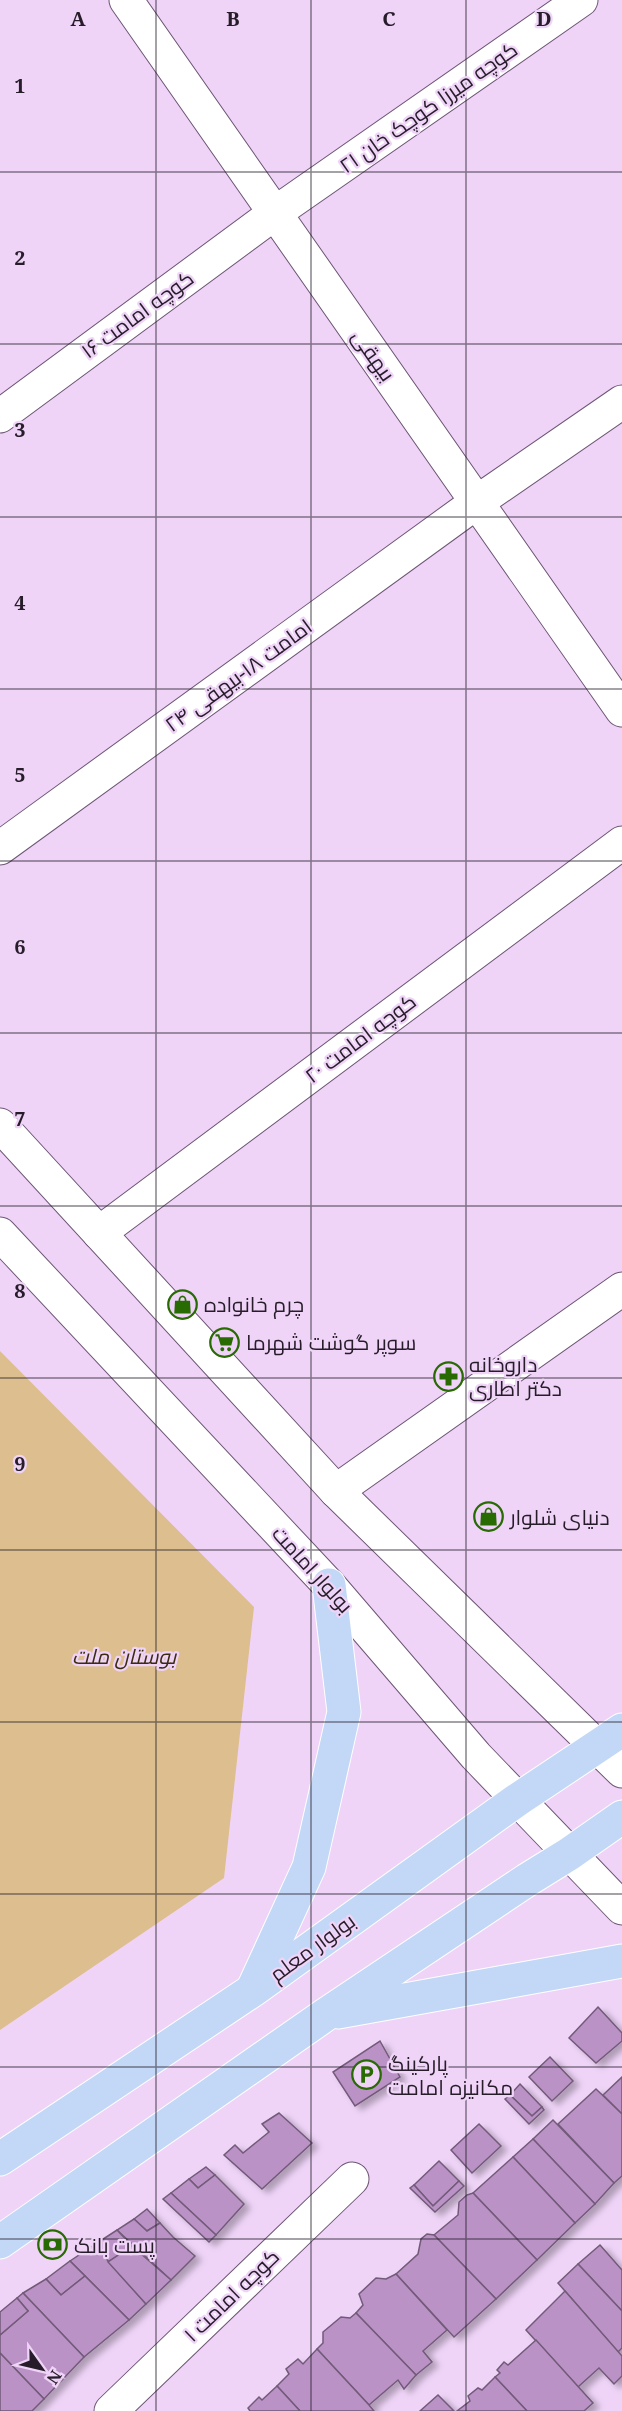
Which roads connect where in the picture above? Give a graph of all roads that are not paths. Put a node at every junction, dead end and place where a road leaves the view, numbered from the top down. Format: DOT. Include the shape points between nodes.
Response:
graph roads {
  1 [pos="126,0"];
  2 [pos="581,0"];
  3 [pos="275,213"];
  4 [pos="622,402"];
  5 [pos="0,416"];
  6 [pos="477,502"];
  7 [pos="622,710"];
  8 [pos="622,843"];
  9 [pos="0,848"];
  10 [pos="0,1125"];
  11 [pos="99,1233"];
  12 [pos="0,1234"];
  13 [pos="622,1289"];
  14 [pos="336,1491"];
  15 [pos="329,1585"];
  16 [pos="609,1739"];
  17 [pos="622,1772"];
  18 [pos="517,1800"];
  19 [pos="622,1817"];
  20 [pos="569,1854"];
  21 [pos="622,1908"];
  22 [pos="622,1961"];
  23 [pos="253,1990"];
  24 [pos="325,2015"];
  25 [pos="0,2159"];
  26 [pos="352,2179"];
  27 [pos="0,2241"];
  28 [pos="111,2411"];
  1 -- 3 [label="street, بیهقی"];
  2 -- 3 [label="street, کوچه میرزا کوچک خان ۲۱"];
  3 -- 5 [label="street, کوچه امامت ۱۶"];
  3 -- 6 [label="street, بیهقی"];
  4 -- 6 [label="street, امامت ۱۸-بیهقی ۲۴"];
  6 -- 7 [label="street, بیهقی"];
  6 -- 9 [label="street, امامت ۱۸-بیهقی ۲۴"];
  8 -- 11 [label="street, کوچه امامت ۲۰"];
  10 -- 11 [label="street"];
  11 -- 14 [label="street"];
  12 -- 15 [label="street, بولوار امامت"];
  13 -- 14 [label="street"];
  14 -- 16 [label="street"];
  15 -- 18 [label="street, بولوار امامت"];
  15 -- 23 [label="main road" via="344,1712 309,1868"];
  16 -- 17 [label="street"];
  16 -- 18 [label="main road, بولوار معلم"];
  18 -- 20 [label="street, بولوار امامت"];
  18 -- 23 [label="main road, بولوار معلم"];
  19 -- 20 [label="main road"];
  20 -- 21 [label="street, بولوار امامت"];
  20 -- 24 [label="main road"];
  22 -- 24 [label="main road"];
  23 -- 25 [label="main road, بولوار معلم"];
  24 -- 27 [label="main road"];
  26 -- 28 [label="street, کوچه امامت ۱"];
}
